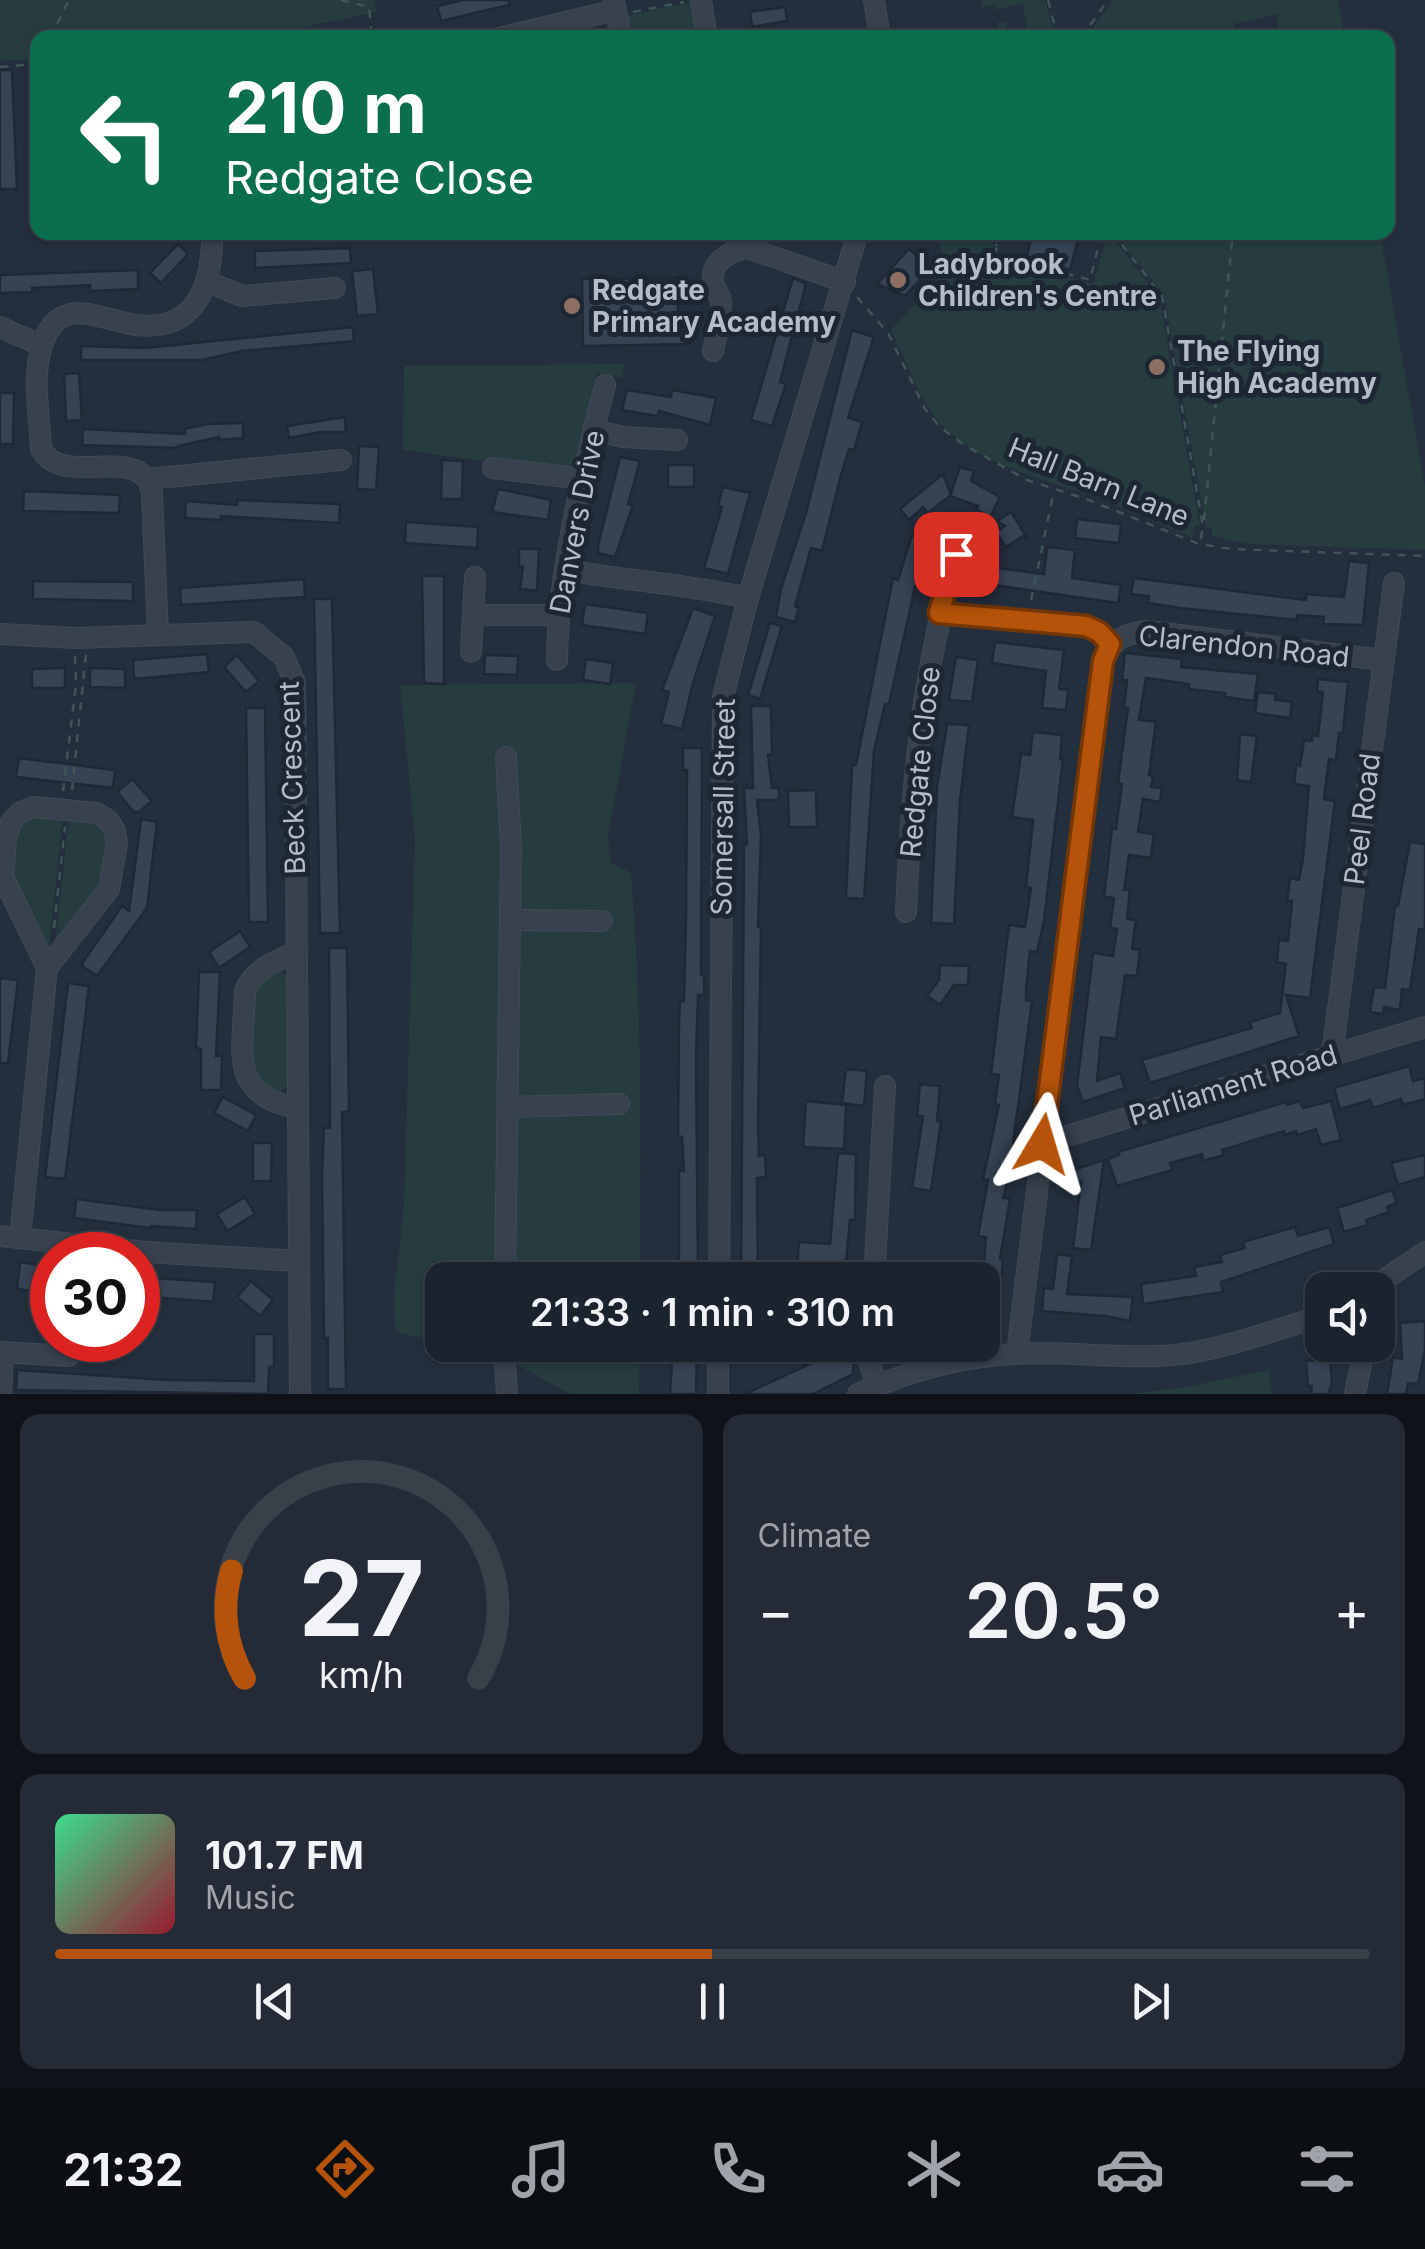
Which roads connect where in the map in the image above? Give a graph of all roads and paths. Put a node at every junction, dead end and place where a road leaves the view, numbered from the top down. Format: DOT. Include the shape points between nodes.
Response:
graph roads {
  1 [pos="69,0"];
  2 [pos="340,0"];
  3 [pos="692,0"];
  4 [pos="701,0"];
  5 [pos="874,0"];
  6 [pos="1048,0"];
  7 [pos="1108,0"];
  8 [pos="615,8"];
  9 [pos="54,30"];
  10 [pos="371,30"];
  11 [pos="530,30"];
  12 [pos="706,30"];
  13 [pos="879,30"];
  14 [pos="1056,30"];
  15 [pos="1087,30"];
  16 [pos="30,64"];
  17 [pos="0,66"];
  18 [pos="212,240"];
  19 [pos="856,240"];
  20 [pos="992,240"];
  21 [pos="998,240"];
  22 [pos="1100,240"];
  23 [pos="1118,240"];
  24 [pos="1232,240"];
  25 [pos="997,246"];
  26 [pos="208,282"];
  27 [pos="844,284"];
  28 [pos="334,288"];
  29 [pos="0,327"];
  30 [pos="42,346"];
  31 [pos="713,351"];
  32 [pos="605,385"];
  33 [pos="593,430"];
  34 [pos="677,440"];
  35 [pos="341,460"];
  36 [pos="493,468"];
  37 [pos="584,478"];
  38 [pos="147,479"];
  39 [pos="1054,490"];
  40 [pos="1203,526"];
  41 [pos="1200,544"];
  42 [pos="956,554"];
  43 [pos="1425,556"];
  44 [pos="566,570"];
  45 [pos="476,577"];
  46 [pos="1394,584"];
  47 [pos="748,598"];
  48 [pos="939,613"];
  49 [pos="475,615"];
  50 [pos="558,615"];
  51 [pos="1028,619"];
  52 [pos="0,634"];
  53 [pos="158,635"];
  54 [pos="80,638"];
  55 [pos="1110,644"];
  56 [pos="471,652"];
  57 [pos="557,660"];
  58 [pos="1382,660"];
  59 [pos="506,757"];
  60 [pos="66,810"];
  61 [pos="906,912"];
  62 [pos="510,920"];
  63 [pos="602,921"];
  64 [pos="54,926"];
  65 [pos="297,952"];
  66 [pos="47,968"];
  67 [pos="1425,1027"];
  68 [pos="1332,1055"];
  69 [pos="885,1086"];
  70 [pos="619,1104"];
  71 [pos="508,1107"];
  72 [pos="298,1108"];
  73 [pos="1042,1144"];
  74 [pos="10,1237"];
  75 [pos="1425,1252"];
  76 [pos="300,1261"];
  77 [pos="505,1262"];
  78 [pos="719,1262"];
  79 [pos="875,1262"];
  80 [pos="1395,1272"];
  81 [pos="1305,1321"];
  82 [pos="2,1352"];
  83 [pos="1016,1353"];
  84 [pos="30,1354"];
  85 [pos="505,1362"];
  86 [pos="718,1362"];
  87 [pos="870,1362"];
  88 [pos="1361,1362"];
  89 [pos="867,1390"];
  90 [pos="1,1394"];
  91 [pos="300,1394"];
  92 [pos="506,1394"];
  93 [pos="718,1394"];
  94 [pos="1355,1394"];
  1 -- 9 [label="path"];
  2 -- 10 [label="path" via="369,8"];
  3 -- 8 [label="path"];
  4 -- 12 [label="street"];
  5 -- 13 [label="street"];
  6 -- 14 [label="path"];
  7 -- 15 [label="path"];
  8 -- 11 [label="street"];
  16 -- 17 [label="path"];
  18 -- 26 [label="street"];
  19 -- 27 [label="street, Somersall Street"];
  20 -- 25 [label="path"];
  21 -- 25 [label="path"];
  22 -- 25 [label="path" via="1090,280 995,254"];
  23 -- 40 [label="path" via="1162,296"];
  24 -- 40 [label="path"];
  26 -- 28 [label="street" via="242,296"];
  26 -- 30 [label="street" via="195,303 160,325 82,312 63,317"];
  27 -- 31 [label="street" via="736,249 714,269 721,299"];
  27 -- 39 [label="path, Hall Barn Lane" via="888,333 940,427"];
  27 -- 47 [label="street, Somersall Street"];
  29 -- 30 [label="street"];
  30 -- 38 [label="street" via="37,368 46,458 60,466 132,469"];
  32 -- 33 [label="street, Danvers Drive"];
  33 -- 34 [label="street"];
  33 -- 37 [label="street, Danvers Drive"];
  35 -- 38 [label="street"];
  36 -- 37 [label="street"];
  37 -- 44 [label="street, Danvers Drive"];
  38 -- 53 [label="street"];
  39 -- 41 [label="path, Hall Barn Lane"];
  39 -- 51 [label="path"];
  40 -- 41 [label="path"];
  41 -- 43 [label="path, Hall Barn Lane"];
  42 -- 48 [label="street, Redgate Close"];
  44 -- 47 [label="street" via="690,584"];
  44 -- 50 [label="street, Danvers Drive"];
  45 -- 49 [label="street"];
  46 -- 58 [label="street, Peel Road"];
  47 -- 78 [label="street, Somersall Street" via="720,720"];
  48 -- 51 [label="street"];
  48 -- 61 [label="street, Redgate Close" via="911,799"];
  49 -- 50 [label="street"];
  49 -- 56 [label="street"];
  50 -- 57 [label="street, Danvers Drive"];
  51 -- 55 [label="street" via="1086,626"];
  52 -- 54 [label="street, Beck Crescent"];
  53 -- 54 [label="street, Beck Crescent"];
  53 -- 65 [label="street, Beck Crescent" via="254,632 284,657 295,683"];
  54 -- 60 [label="path"];
  54 -- 60 [label="path" via="84,687"];
  55 -- 58 [label="street, Clarendon Road" via="1146,631"];
  55 -- 73 [label="street"];
  58 -- 68 [label="street, Peel Road"];
  59 -- 62 [label="street"];
  60 -- 64 [label="path"];
  60 -- 66 [label="street" via="108,820 117,843 109,889"];
  60 -- 66 [label="street" via="20,812 6,838 3,877"];
  62 -- 63 [label="street"];
  62 -- 71 [label="street"];
  65 -- 72 [label="street, Beck Crescent"];
  65 -- 72 [label="street" via="248,982 244,1072 256,1093"];
  66 -- 74 [label="street"];
  67 -- 68 [label="street, Parliament Road"];
  68 -- 73 [label="street, Parliament Road"];
  69 -- 79 [label="street"];
  70 -- 71 [label="street"];
  71 -- 77 [label="street"];
  72 -- 76 [label="street, Beck Crescent"];
  73 -- 83 [label="street"];
  74 -- 76 [label="street"];
  75 -- 80 [label="street"];
  76 -- 91 [label="street, Beck Crescent"];
  81 -- 83 [label="street" via="1161,1356"];
  82 -- 84 [label="street"];
  82 -- 90 [label="street"];
  83 -- 89 [label="street" via="951,1363"];
  85 -- 92 [label="street"];
  86 -- 93 [label="street"];
  87 -- 89 [label="street"];
  88 -- 94 [label="street"];
}
